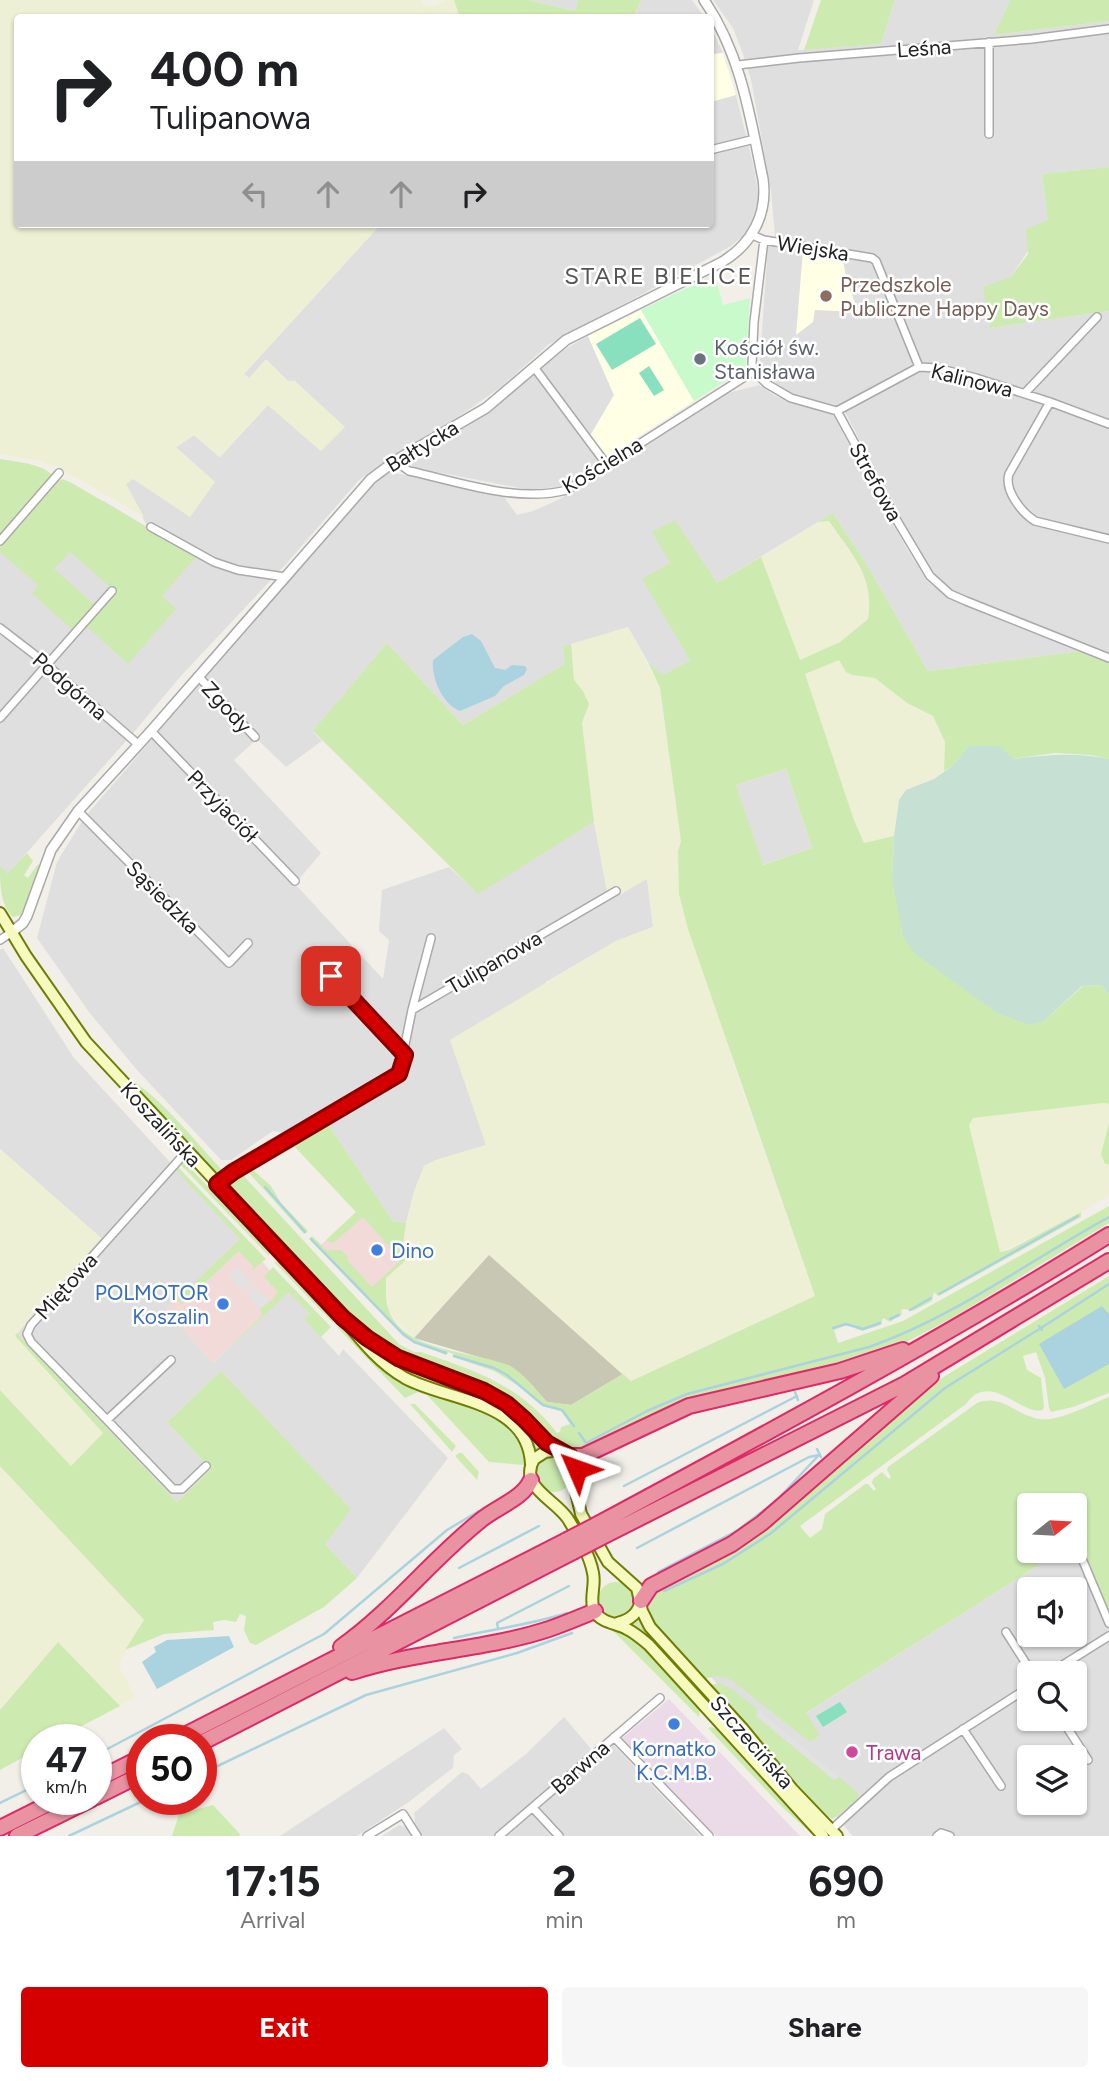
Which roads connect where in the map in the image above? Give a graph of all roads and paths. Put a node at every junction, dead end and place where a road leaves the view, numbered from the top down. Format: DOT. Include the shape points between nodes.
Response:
graph roads {
  1 [pos="714,16"];
  2 [pos="1109,29"];
  3 [pos="989,42"];
  4 [pos="738,65"];
  5 [pos="989,134"];
  6 [pos="755,139"];
  7 [pos="714,149"];
  8 [pos="752,235"];
  9 [pos="764,240"];
  10 [pos="1097,317"];
  11 [pos="534,367"];
  12 [pos="919,367"];
  13 [pos="754,371"];
  14 [pos="1025,393"];
  15 [pos="1050,401"];
  16 [pos="837,411"];
  17 [pos="1107,420"];
  18 [pos="395,461"];
  19 [pos="607,465"];
  20 [pos="59,473"];
  21 [pos="151,527"];
  22 [pos="1109,539"];
  23 [pos="0,541"];
  24 [pos="285,577"];
  25 [pos="112,591"];
  26 [pos="0,628"];
  27 [pos="1109,658"];
  28 [pos="47,666"];
  29 [pos="198,676"];
  30 [pos="0,718"];
  31 [pos="150,731"];
  32 [pos="255,737"];
  33 [pos="139,744"];
  34 [pos="78,811"];
  35 [pos="295,881"];
  36 [pos="616,891"];
  37 [pos="0,913"];
  38 [pos="12,932"];
  39 [pos="431,938"];
  40 [pos="0,940"];
  41 [pos="248,943"];
  42 [pos="313,957"];
  43 [pos="412,1010"];
  44 [pos="405,1055"];
  45 [pos="187,1151"];
  46 [pos="217,1184"];
  47 [pos="1109,1235"];
  48 [pos="1109,1261"];
  49 [pos="343,1318"];
  50 [pos="965,1323"];
  51 [pos="977,1342"];
  52 [pos="171,1360"];
  53 [pos="107,1420"];
  54 [pos="565,1453"];
  55 [pos="531,1464"];
  56 [pos="206,1466"];
  57 [pos="531,1480"];
  58 [pos="599,1531"];
  59 [pos="570,1546"];
  60 [pos="1084,1563"];
  61 [pos="640,1602"];
  62 [pos="594,1611"];
  63 [pos="614,1623"];
  64 [pos="1109,1623"];
  65 [pos="1006,1632"];
  66 [pos="1109,1636"];
  67 [pos="1024,1661"];
  68 [pos="1069,1661"];
  69 [pos="295,1677"];
  70 [pos="302,1691"];
  71 [pos="1017,1695"];
  72 [pos="660,1698"];
  73 [pos="205,1724"];
  74 [pos="964,1729"];
  75 [pos="1069,1731"];
  76 [pos="217,1735"];
  77 [pos="614,1737"];
  78 [pos="1088,1760"];
  79 [pos="1001,1786"];
  80 [pos="533,1808"];
  81 [pos="26,1815"];
  82 [pos="60,1815"];
  83 [pos="0,1828"];
  84 [pos="831,1834"];
  85 [pos="17,1836"];
  86 [pos="367,1836"];
  87 [pos="417,1836"];
  88 [pos="499,1836"];
  89 [pos="559,1836"];
  90 [pos="709,1836"];
  91 [pos="937,1836"];
  92 [pos="950,1836"];
  1 -- 4 [label="street, Bałtycka"];
  2 -- 3 [label="street, Leśna"];
  3 -- 4 [label="street, Leśna"];
  3 -- 5 [label="street"];
  4 -- 6 [label="street, Bałtycka"];
  6 -- 7 [label="street"];
  6 -- 8 [label="street, Bałtycka" via="765,194"];
  8 -- 9 [label="street, Wiejska"];
  8 -- 11 [label="street, Bałtycka" via="731,257 566,340"];
  9 -- 12 [label="street, Wiejska" via="876,261"];
  9 -- 13 [label="street" via="754,323"];
  10 -- 14 [label="street, Kalinowa"];
  11 -- 18 [label="street, Bałtycka" via="486,408"];
  11 -- 19 [label="street"];
  12 -- 14 [label="street, Kalinowa"];
  12 -- 16 [label="street"];
  13 -- 16 [label="street" via="791,398"];
  13 -- 19 [label="street, Kościelna"];
  14 -- 15 [label="street, Kalinowa"];
  15 -- 17 [label="street, Kalinowa"];
  15 -- 22 [label="street" via="1009,474 1008,487 1035,522"];
  16 -- 27 [label="street, Strefowa" via="938,585 958,598"];
  18 -- 19 [label="street, Kościelna" via="410,471 527,495 567,490"];
  18 -- 24 [label="street, Bałtycka" via="357,492"];
  20 -- 23 [label="street"];
  21 -- 24 [label="street" via="214,562"];
  24 -- 29 [label="street, Bałtycka"];
  25 -- 28 [label="street"];
  26 -- 28 [label="street, Podgórna"];
  28 -- 30 [label="street"];
  28 -- 33 [label="street, Podgórna"];
  29 -- 31 [label="street, Bałtycka"];
  29 -- 32 [label="street, Zgody"];
  31 -- 33 [label="street, Bałtycka"];
  31 -- 35 [label="street, Przyjaciół"];
  33 -- 34 [label="street, Bałtycka"];
  34 -- 38 [label="street, Bałtycka" via="51,850 27,916"];
  34 -- 41 [label="street, Sąsiedzka" via="229,963"];
  36 -- 43 [label="street, Tulipanowa"];
  37 -- 38 [label="main road, Koszalińska"];
  38 -- 40 [label="street"];
  38 -- 45 [label="main road, Koszalińska" via="86,1042"];
  39 -- 43 [label="street"];
  42 -- 44 [label="street"];
  43 -- 44 [label="street"];
  44 -- 46 [label="street" via="399,1074"];
  45 -- 46 [label="main road, Koszalińska"];
  45 -- 53 [label="street, Miętowa" via="30,1325 27,1334"];
  46 -- 49 [label="main road, Koszalińska"];
  47 -- 50 [label="highway"];
  48 -- 51 [label="highway"];
  49 -- 54 [label="main road, Koszalińska" via="390,1354 507,1404 547,1443"];
  49 -- 55 [label="main road, Koszalińska" via="374,1355 396,1372 479,1404 510,1423 527,1445"];
  50 -- 54 [label="highway" via="875,1361 689,1406 583,1456"];
  50 -- 58 [label="highway"];
  51 -- 58 [label="highway" via="905,1384"];
  51 -- 61 [label="highway" via="919,1386 762,1523 732,1544 650,1586"];
  52 -- 53 [label="street"];
  53 -- 56 [label="street, Miętowa" via="173,1489 182,1489"];
  54 -- 55 [label="main road" via="541,1454"];
  54 -- 61 [label="main road, Szczecińska" via="577,1469 576,1492 582,1514 603,1555 634,1584"];
  55 -- 57 [label="main road"];
  57 -- 62 [label="main road" via="564,1514 587,1557 594,1573"];
  57 -- 69 [label="highway" via="522,1493 465,1533 351,1639"];
  58 -- 59 [label="highway, bridge"];
  59 -- 69 [label="highway"];
  59 -- 70 [label="highway"];
  60 -- 64 [label="street"];
  61 -- 63 [label="main road" via="631,1618"];
  61 -- 84 [label="main road, Szczecińska" via="650,1627"];
  62 -- 63 [label="main road, Szczecińska"];
  62 -- 70 [label="highway" via="550,1629 383,1664"];
  63 -- 84 [label="main road, Szczecińska" via="658,1655"];
  65 -- 67 [label="street"];
  66 -- 68 [label="street"];
  69 -- 73 [label="highway"];
  70 -- 76 [label="highway"];
  71 -- 74 [label="street"];
  72 -- 77 [label="street, Barwna"];
  74 -- 79 [label="street"];
  74 -- 84 [label="street" via="889,1777"];
  75 -- 78 [label="street"];
  77 -- 80 [label="street, Barwna"];
  77 -- 90 [label="street"];
  80 -- 88 [label="street, Barwna"];
  80 -- 89 [label="street"];
  81 -- 83 [label="highway"];
  82 -- 85 [label="highway"];
  86 -- 87 [label="street" via="403,1814"];
  91 -- 92 [label="street"];
}
